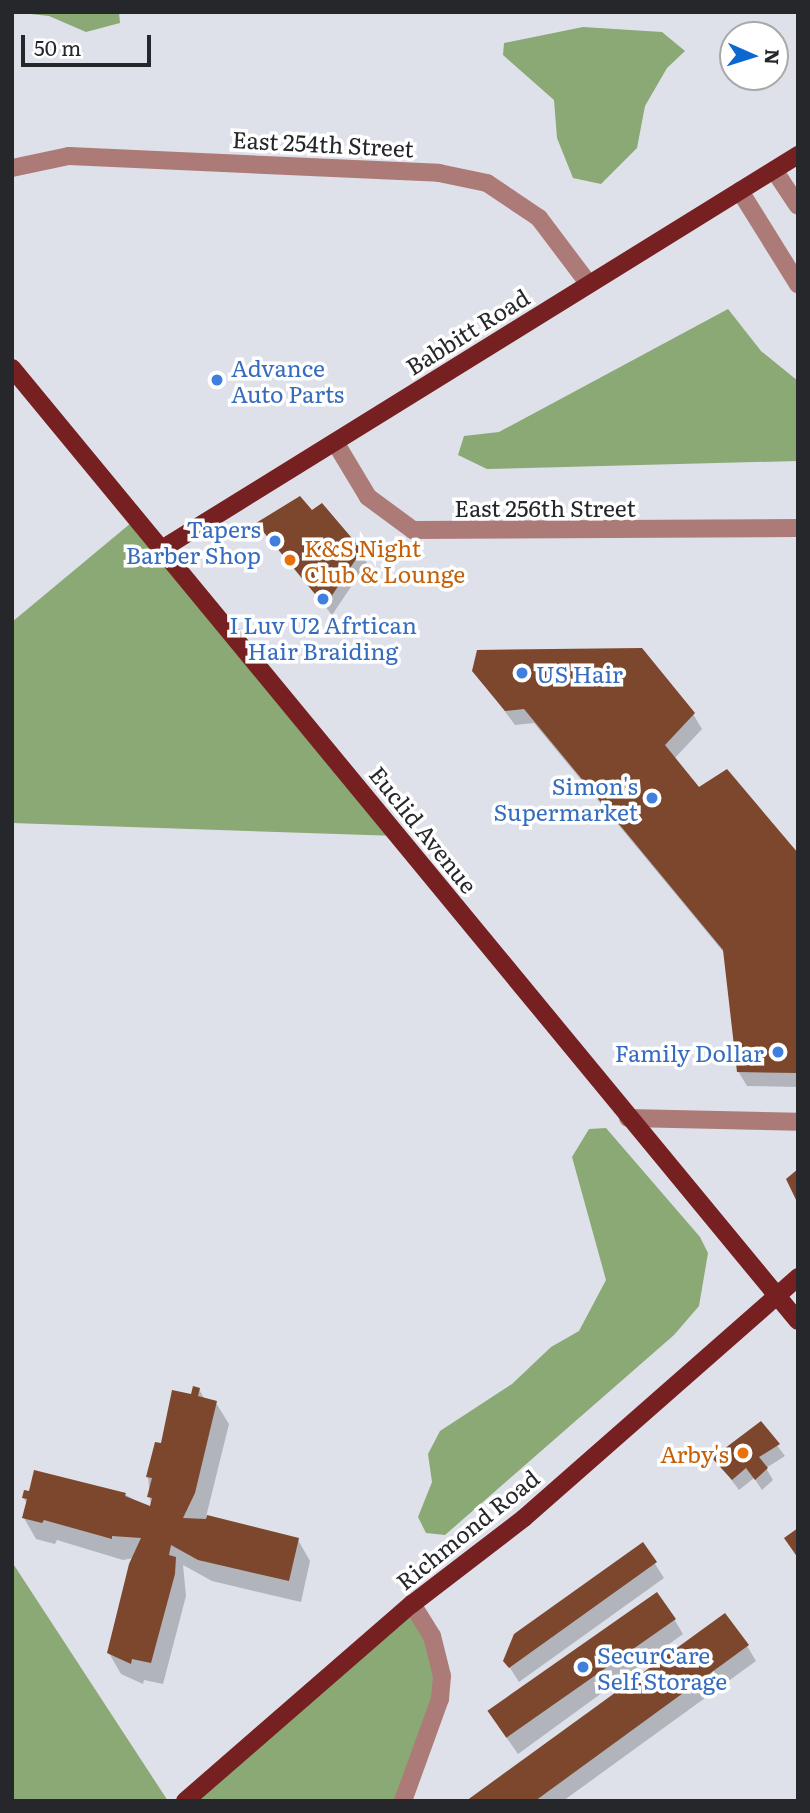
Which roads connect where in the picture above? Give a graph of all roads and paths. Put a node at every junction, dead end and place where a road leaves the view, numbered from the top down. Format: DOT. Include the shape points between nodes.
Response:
graph roads {
  1 [pos="798,155"];
  2 [pos="12,167"];
  3 [pos="774,170"];
  4 [pos="740,191"];
  5 [pos="798,206"];
  6 [pos="588,283"];
  7 [pos="798,285"];
  8 [pos="12,368"];
  9 [pos="335,442"];
  10 [pos="798,528"];
  11 [pos="162,549"];
  12 [pos="628,1118"];
  13 [pos="798,1122"];
  14 [pos="798,1277"];
  15 [pos="776,1292"];
  16 [pos="798,1321"];
  17 [pos="412,1604"];
  18 [pos="185,1801"];
  19 [pos="403,1801"];
  1 -- 3 [label="main road, Babbitt Road"];
  2 -- 6 [label="street, East 254th Street" via="69,156 439,173 475,180 487,183 539,218"];
  3 -- 4 [label="main road, Babbitt Road"];
  3 -- 5 [label="street"];
  4 -- 6 [label="main road, Babbitt Road"];
  4 -- 7 [label="street"];
  6 -- 9 [label="main road, Babbitt Road"];
  8 -- 11 [label="main road, Euclid Avenue"];
  9 -- 10 [label="street, East 256th Street" via="368,497 414,530"];
  9 -- 11 [label="main road, Babbitt Road"];
  11 -- 12 [label="main road, Euclid Avenue"];
  12 -- 13 [label="street"];
  12 -- 15 [label="main road, Euclid Avenue"];
  14 -- 15 [label="main road, Richmond Road"];
  15 -- 16 [label="main road, Euclid Avenue"];
  15 -- 17 [label="main road, Richmond Road" via="524,1518"];
  17 -- 18 [label="main road, Richmond Road"];
  17 -- 19 [label="street" via="432,1636 442,1676 440,1699"];
}
